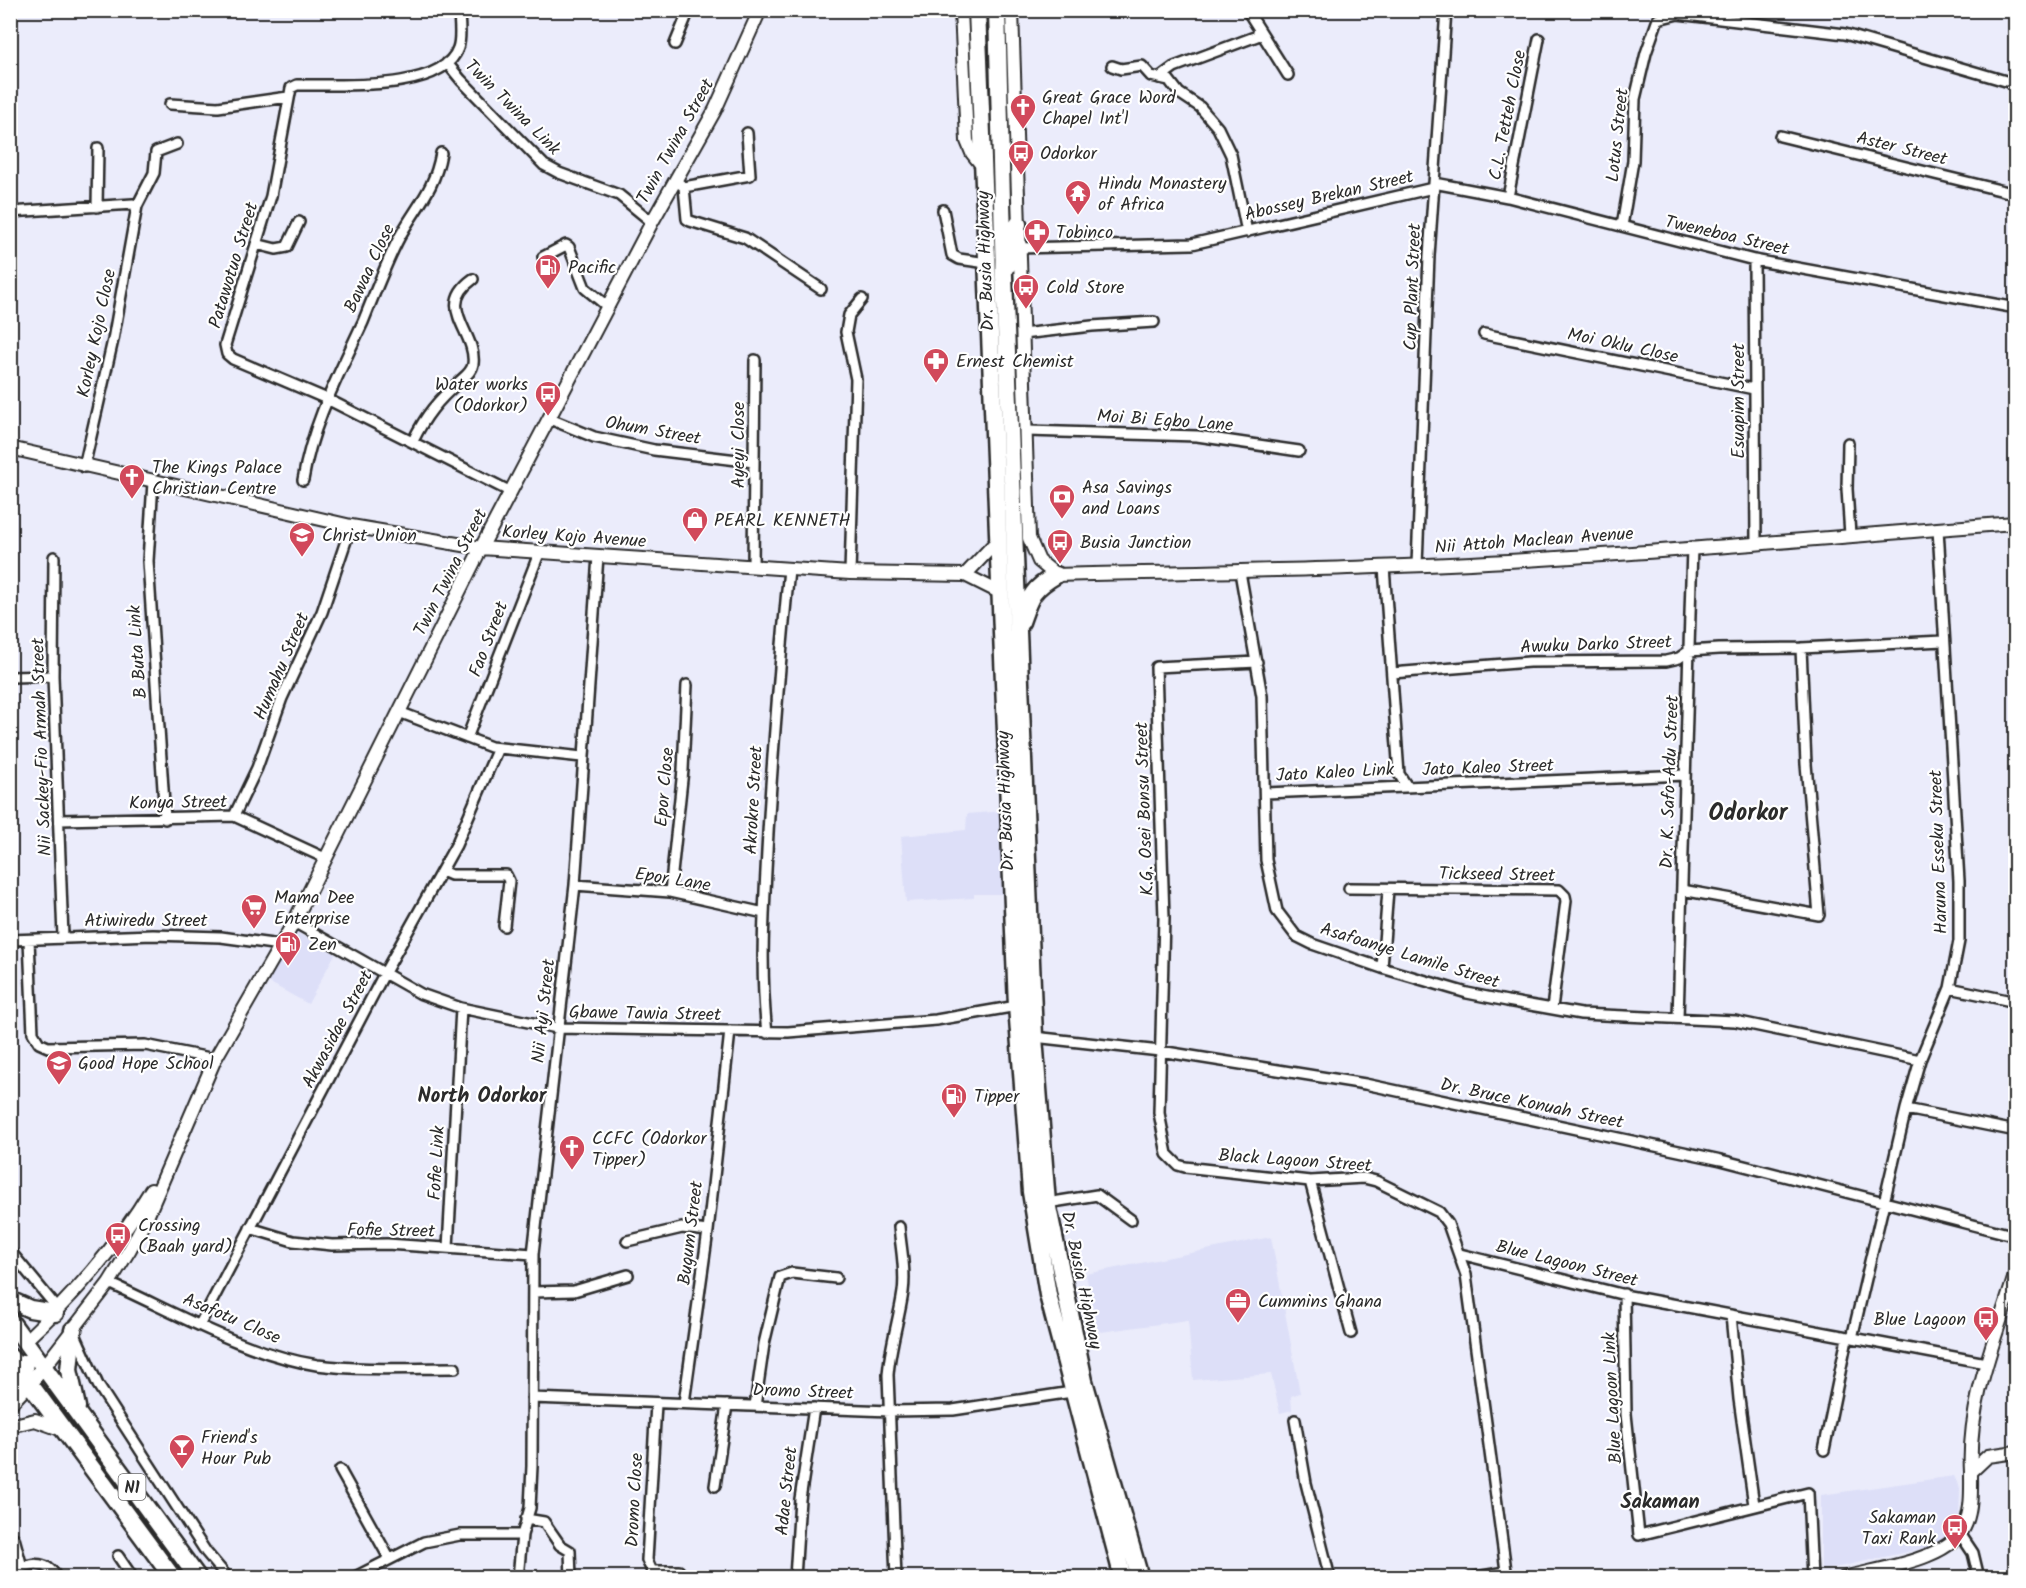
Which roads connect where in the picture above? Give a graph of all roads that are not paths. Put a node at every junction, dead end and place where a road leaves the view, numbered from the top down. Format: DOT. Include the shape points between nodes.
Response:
graph roads {
  1 [pos="459,10"];
  2 [pos="689,10"];
  3 [pos="760,10"];
  4 [pos="961,10"];
  5 [pos="977,10"];
  6 [pos="984,10"];
  7 [pos="997,10"];
  8 [pos="1012,10"];
  9 [pos="1247,10"];
  10 [pos="1446,10"];
  11 [pos="1259,30"];
  12 [pos="1539,39"];
  13 [pos="675,44"];
  14 [pos="447,63"];
  15 [pos="1112,66"];
  16 [pos="1288,75"];
  17 [pos="1159,78"];
  18 [pos="2016,84"];
  19 [pos="1000,93"];
  20 [pos="288,97"];
  21 [pos="170,104"];
  22 [pos="747,133"];
  23 [pos="1780,136"];
  24 [pos="177,144"];
  25 [pos="98,147"];
  26 [pos="441,153"];
  27 [pos="984,168"];
  28 [pos="680,184"];
  29 [pos="1433,185"];
  30 [pos="2016,194"];
  31 [pos="1509,197"];
  32 [pos="137,206"];
  33 [pos="97,207"];
  34 [pos="943,210"];
  35 [pos="10,212"];
  36 [pos="299,222"];
  37 [pos="652,222"];
  38 [pos="1018,224"];
  39 [pos="1622,226"];
  40 [pos="1247,232"];
  41 [pos="256,244"];
  42 [pos="1013,253"];
  43 [pos="543,257"];
  44 [pos="1754,260"];
  45 [pos="987,263"];
  46 [pos="473,279"];
  47 [pos="821,289"];
  48 [pos="862,299"];
  49 [pos="608,307"];
  50 [pos="2016,308"];
  51 [pos="1154,322"];
  52 [pos="1022,334"];
  53 [pos="1484,334"];
  54 [pos="755,360"];
  55 [pos="1754,389"];
  56 [pos="327,399"];
  57 [pos="550,419"];
  58 [pos="1027,431"];
  59 [pos="413,441"];
  60 [pos="1848,443"];
  61 [pos="10,448"];
  62 [pos="1299,451"];
  63 [pos="754,462"];
  64 [pos="84,466"];
  65 [pos="303,480"];
  66 [pos="153,482"];
  67 [pos="512,492"];
  68 [pos="2016,523"];
  69 [pos="351,526"];
  70 [pos="1938,529"];
  71 [pos="1850,535"];
  72 [pos="997,541"];
  73 [pos="1756,542"];
  74 [pos="481,548"];
  75 [pos="1692,548"];
  76 [pos="540,551"];
  77 [pos="598,556"];
  78 [pos="54,557"];
  79 [pos="1417,565"];
  80 [pos="753,567"];
  81 [pos="1384,567"];
  82 [pos="789,569"];
  83 [pos="1239,572"];
  84 [pos="850,573"];
  85 [pos="965,575"];
  86 [pos="1056,575"];
  87 [pos="999,592"];
  88 [pos="1018,631"];
  89 [pos="1943,641"];
  90 [pos="1801,648"];
  91 [pos="1689,651"];
  92 [pos="1257,662"];
  93 [pos="1392,673"];
  94 [pos="53,676"];
  95 [pos="10,677"];
  96 [pos="687,684"];
  97 [pos="399,712"];
  98 [pos="467,738"];
  99 [pos="498,748"];
  100 [pos="582,757"];
  101 [pos="1685,776"];
  102 [pos="1406,785"];
  103 [pos="1266,793"];
  104 [pos="234,816"];
  105 [pos="165,819"];
  106 [pos="60,820"];
  107 [pos="325,858"];
  108 [pos="442,870"];
  109 [pos="575,885"];
  110 [pos="1349,888"];
  111 [pos="1388,890"];
  112 [pos="1682,890"];
  113 [pos="670,892"];
  114 [pos="764,913"];
  115 [pos="294,922"];
  116 [pos="504,926"];
  117 [pos="63,937"];
  118 [pos="10,940"];
  119 [pos="29,940"];
  120 [pos="280,945"];
  121 [pos="1382,968"];
  122 [pos="384,974"];
  123 [pos="1950,988"];
  124 [pos="2016,1002"];
  125 [pos="1017,1006"];
  126 [pos="461,1008"];
  127 [pos="1552,1008"];
  128 [pos="1678,1018"];
  129 [pos="557,1028"];
  130 [pos="730,1031"];
  131 [pos="767,1033"];
  132 [pos="1034,1038"];
  133 [pos="1160,1051"];
  134 [pos="215,1059"];
  135 [pos="1920,1060"];
  136 [pos="1906,1109"];
  137 [pos="2016,1131"];
  138 [pos="175,1151"];
  139 [pos="1310,1181"];
  140 [pos="1047,1203"];
  141 [pos="1882,1203"];
  142 [pos="1131,1220"];
  143 [pos="899,1227"];
  144 [pos="250,1228"];
  145 [pos="708,1231"];
  146 [pos="2016,1236"];
  147 [pos="627,1241"];
  148 [pos="448,1248"];
  149 [pos="10,1251"];
  150 [pos="533,1254"];
  151 [pos="1460,1254"];
  152 [pos="2016,1272"];
  153 [pos="628,1275"];
  154 [pos="836,1278"];
  155 [pos="109,1282"];
  156 [pos="533,1292"];
  157 [pos="1624,1294"];
  158 [pos="10,1300"];
  159 [pos="56,1311"];
  160 [pos="1731,1315"];
  161 [pos="10,1321"];
  162 [pos="200,1324"];
  163 [pos="73,1330"];
  164 [pos="1352,1333"];
  165 [pos="1850,1338"];
  166 [pos="25,1341"];
  167 [pos="10,1357"];
  168 [pos="1986,1363"];
  169 [pos="44,1367"];
  170 [pos="455,1368"];
  171 [pos="17,1381"];
  172 [pos="1072,1392"];
  173 [pos="532,1398"];
  174 [pos="10,1403"];
  175 [pos="684,1403"];
  176 [pos="656,1404"];
  177 [pos="727,1405"];
  178 [pos="755,1406"];
  179 [pos="814,1408"];
  180 [pos="890,1411"];
  181 [pos="78,1413"];
  182 [pos="1295,1420"];
  183 [pos="10,1426"];
  184 [pos="67,1432"];
  185 [pos="1824,1450"];
  186 [pos="2016,1452"];
  187 [pos="1970,1453"];
  188 [pos="1988,1456"];
  189 [pos="340,1470"];
  190 [pos="1971,1472"];
  191 [pos="715,1486"];
  192 [pos="1754,1505"];
  193 [pos="526,1519"];
  194 [pos="10,1535"];
  195 [pos="522,1535"];
  196 [pos="1960,1535"];
  197 [pos="118,1556"];
  198 [pos="389,1558"];
  199 [pos="374,1566"];
  200 [pos="22,1567"];
  201 [pos="10,1571"];
  202 [pos="679,1571"];
  203 [pos="1506,1575"];
  204 [pos="57,1578"];
  205 [pos="133,1578"];
  206 [pos="173,1578"];
  207 [pos="198,1578"];
  208 [pos="228,1578"];
  209 [pos="353,1578"];
  210 [pos="377,1578"];
  211 [pos="518,1578"];
  212 [pos="572,1578"];
  213 [pos="795,1578"];
  214 [pos="896,1578"];
  215 [pos="1123,1578"];
  216 [pos="1140,1578"];
  217 [pos="1330,1578"];
  218 [pos="1470,1578"];
  219 [pos="1812,1578"];
  220 [pos="1844,1578"];
  221 [pos="1979,1578"];
  1 -- 14 [label="street" via="459,47"];
  2 -- 13 [label="street"];
  3 -- 28 [label="street, Twin Twina Street"];
  4 -- 27 [label="street, Dr. Busia Highway" via="967,141"];
  5 -- 27 [label="highway, Dr. Busia Highway"];
  6 -- 19 [label="highway" via="986,61"];
  7 -- 19 [label="highway, Dr. Busia Highway"];
  8 -- 38 [label="street, Dr. Busia Highway"];
  9 -- 11 [label="street"];
  10 -- 29 [label="street, Cup Plant Street"];
  11 -- 16 [label="street"];
  11 -- 17 [label="street" via="1257,36 1174,68"];
  12 -- 31 [label="street, C.L. Tetteh Close"];
  14 -- 20 [label="street" via="438,71 412,80 297,85"];
  14 -- 37 [label="street, Twin Twina Link" via="544,165 619,195"];
  15 -- 17 [label="street" via="1142,66"];
  17 -- 40 [label="street" via="1169,80 1218,128 1231,155"];
  18 -- 39 [label="street, Lotus Street" via="1845,34 1678,14 1658,19 1635,99 1634,161"];
  19 -- 42 [label="highway, Dr. Busia Highway"];
  20 -- 21 [label="street" via="218,107"];
  20 -- 41 [label="street, Patawotuo Street" via="271,196"];
  22 -- 28 [label="street" via="750,175"];
  23 -- 30 [label="street, Aster Street"];
  24 -- 32 [label="street, Korley Kojo Close" via="156,152 154,173"];
  25 -- 33 [label="street"];
  26 -- 56 [label="street, Bawaa Close" via="429,193 401,233 385,265"];
  27 -- 45 [label="highway, Dr. Busia Highway"];
  28 -- 37 [label="street, Twin Twina Street"];
  28 -- 47 [label="street" via="687,219 745,238"];
  29 -- 31 [label="street, Tweneboa Street"];
  29 -- 40 [label="street, Abossey Brekan Street"];
  29 -- 79 [label="street, Cup Plant Street"];
  31 -- 39 [label="street, Tweneboa Street"];
  32 -- 33 [label="street"];
  32 -- 64 [label="street, Korley Kojo Close" via="113,340"];
  33 -- 35 [label="street"];
  34 -- 45 [label="street" via="952,255"];
  36 -- 41 [label="street" via="287,247 276,249"];
  37 -- 49 [label="street, Twin Twina Street"];
  38 -- 42 [label="highway"];
  39 -- 44 [label="street, Tweneboa Street"];
  40 -- 42 [label="street, Abossey Brekan Street" via="1192,244"];
  41 -- 56 [label="street, Patawotuo Street" via="225,345 227,354"];
  42 -- 52 [label="street"];
  42 -- 88 [label="highway, Dr. Busia Highway" via="1004,277"];
  43 -- 49 [label="street" via="569,247 585,288"];
  44 -- 50 [label="street, Tweneboa Street"];
  44 -- 55 [label="street, Esuapim Street"];
  45 -- 72 [label="highway, Dr. Busia Highway"];
  46 -- 59 [label="street" via="463,286 456,304 473,364 469,373 431,409"];
  48 -- 84 [label="street" via="849,315 846,332 856,380"];
  49 -- 57 [label="street, Twin Twina Street"];
  51 -- 52 [label="street"];
  52 -- 58 [label="street"];
  53 -- 55 [label="street, Moi Oklu Close"];
  54 -- 63 [label="street, Ayeyi Close"];
  55 -- 73 [label="street, Esuapim Street"];
  56 -- 59 [label="street, Patawotuo Street"];
  56 -- 65 [label="street, Bawaa Close" via="312,438"];
  57 -- 63 [label="street, Ohum Street" via="594,437 654,450"];
  57 -- 67 [label="street, Twin Twina Street"];
  58 -- 62 [label="street, Moi Bi Egbo Lane" via="1197,436"];
  58 -- 86 [label="street" via="1029,538 1040,561"];
  59 -- 67 [label="street, Patawotuo Street"];
  60 -- 71 [label="street"];
  61 -- 64 [label="street, Korley Kojo Avenue"];
  63 -- 80 [label="street, Ayeyi Close"];
  64 -- 66 [label="street, Korley Kojo Avenue"];
  66 -- 69 [label="street, Korley Kojo Avenue"];
  66 -- 105 [label="street, B Buta Link" via="148,561"];
  67 -- 74 [label="street, Twin Twina Street"];
  68 -- 70 [label="street, Nii Attoh Maclean Avenue"];
  69 -- 74 [label="street, Korley Kojo Avenue"];
  69 -- 104 [label="street, Humahu Street" via="322,612"];
  70 -- 71 [label="street, Nii Attoh Maclean Avenue"];
  70 -- 89 [label="street, Haruna Esseku Street"];
  71 -- 73 [label="street, Nii Attoh Maclean Avenue"];
  72 -- 85 [label="street"];
  72 -- 87 [label="highway, Dr. Busia Highway"];
  73 -- 75 [label="street, Nii Attoh Maclean Avenue"];
  74 -- 76 [label="street, Korley Kojo Avenue"];
  74 -- 97 [label="street, Twin Twina Street"];
  75 -- 79 [label="street, Nii Attoh Maclean Avenue"];
  75 -- 91 [label="street, Dr. K. Safo-Adu Street"];
  76 -- 77 [label="street, Korley Kojo Avenue"];
  76 -- 98 [label="street, Fao Street"];
  77 -- 80 [label="street, Korley Kojo Avenue"];
  77 -- 100 [label="street, Nii Ayi Street"];
  78 -- 94 [label="street, Nii Sackey-Fio Armah Street"];
  79 -- 81 [label="street, Nii Attoh Maclean Avenue"];
  80 -- 82 [label="street, Korley Kojo Avenue"];
  81 -- 83 [label="street, Nii Attoh Maclean Avenue"];
  81 -- 93 [label="street, Jato Kaleo Street"];
  82 -- 84 [label="street, Korley Kojo Avenue"];
  82 -- 114 [label="street, Akrokre Street" via="774,711"];
  83 -- 86 [label="street, Nii Attoh Maclean Avenue"];
  83 -- 92 [label="street, Asafoanye Lamile Street"];
  84 -- 85 [label="street, Korley Kojo Avenue"];
  85 -- 87 [label="street, Korley Kojo Avenue"];
  86 -- 88 [label="highway" via="1031,594"];
  87 -- 125 [label="highway, Dr. Busia Highway"];
  88 -- 132 [label="highway, Dr. Busia Highway"];
  89 -- 90 [label="street, Awuku Darko Street"];
  89 -- 123 [label="street, Haruna Esseku Street" via="1959,881 1959,941"];
  90 -- 91 [label="street, Awuku Darko Street"];
  90 -- 112 [label="street" via="1806,764 1820,915"];
  91 -- 93 [label="street, Awuku Darko Street" via="1666,660 1529,662"];
  91 -- 101 [label="street, Dr. K. Safo-Adu Street"];
  92 -- 103 [label="street, Asafoanye Lamile Street" via="1265,731"];
  92 -- 133 [label="street, K.G. Osei Bonsu Street" via="1156,667 1164,918"];
  93 -- 102 [label="street, Jato Kaleo Street" via="1399,774"];
  94 -- 95 [label="street"];
  94 -- 106 [label="street, Nii Sackey-Fio Armah Street"];
  96 -- 113 [label="street, Epor Close" via="683,770"];
  97 -- 98 [label="street"];
  97 -- 107 [label="street, Twin Twina Street"];
  98 -- 99 [label="street"];
  99 -- 100 [label="street"];
  99 -- 108 [label="street, Akwasidae Street"];
  100 -- 109 [label="street, Nii Ayi Street"];
  101 -- 102 [label="street, Jato Kaleo Street"];
  101 -- 112 [label="street, Dr. K. Safo-Adu Street"];
  102 -- 103 [label="street, Jato Kaleo Link"];
  103 -- 121 [label="street, Asafoanye Lamile Street" via="1266,860 1277,910 1296,936"];
  104 -- 105 [label="street, Konya Street"];
  104 -- 107 [label="street, Konya Street"];
  105 -- 106 [label="street, Konya Street"];
  106 -- 117 [label="street, Nii Sackey-Fio Armah Street"];
  107 -- 115 [label="street, Twin Twina Street"];
  108 -- 116 [label="street" via="451,874 506,875 509,882"];
  108 -- 122 [label="street, Akwasidae Street"];
  109 -- 113 [label="street, Epor Lane"];
  109 -- 129 [label="street, Nii Ayi Street"];
  110 -- 111 [label="street, Tickseed Street"];
  111 -- 121 [label="street"];
  111 -- 127 [label="street, Tickseed Street" via="1559,890 1566,901"];
  112 -- 128 [label="street, Dr. K. Safo-Adu Street"];
  113 -- 114 [label="street, Epor Lane"];
  114 -- 131 [label="street, Akrokre Street"];
  115 -- 120 [label="street, Twin Twina Street"];
  115 -- 122 [label="street, Gbawe Tawia Street"];
  117 -- 119 [label="street, Atiwiredu Street"];
  117 -- 120 [label="street, Atiwiredu Street" via="198,936"];
  118 -- 119 [label="street, Atiwiredu Street"];
  119 -- 134 [label="street" via="33,1033 39,1043 48,1047 145,1045"];
  120 -- 134 [label="street, Twin Twina Street"];
  121 -- 127 [label="street, Asafoanye Lamile Street" via="1467,993"];
  122 -- 126 [label="street, Gbawe Tawia Street" via="421,994"];
  122 -- 144 [label="street, Akwasidae Street"];
  123 -- 124 [label="street"];
  123 -- 135 [label="street, Haruna Esseku Street"];
  125 -- 131 [label="street, Gbawe Tawia Street" via="926,1021"];
  125 -- 172 [label="highway, Dr. Busia Highway" via="1031,1192 1048,1295"];
  126 -- 129 [label="street, Gbawe Tawia Street"];
  126 -- 148 [label="street, Fofie Link"];
  127 -- 128 [label="street, Asafoanye Lamile Street" via="1581,1014"];
  128 -- 135 [label="street, Asafoanye Lamile Street" via="1735,1021"];
  129 -- 130 [label="street, Gbawe Tawia Street"];
  129 -- 150 [label="street, Nii Ayi Street"];
  130 -- 131 [label="street, Gbawe Tawia Street"];
  130 -- 145 [label="street, Bugum Street"];
  132 -- 133 [label="street, Dr. Bruce Konuah Street"];
  132 -- 140 [label="highway, Dr. Busia Highway"];
  133 -- 139 [label="street, Black Lagoon Street" via="1159,1113 1164,1146 1178,1165"];
  133 -- 141 [label="street, Dr. Bruce Konuah Street" via="1377,1086 1721,1160"];
  134 -- 138 [label="street, Twin Twina Street"];
  135 -- 136 [label="street, Haruna Esseku Street"];
  136 -- 137 [label="street"];
  136 -- 141 [label="street, Haruna Esseku Street"];
  138 -- 155 [label="street, Twin Twina Street" via="147,1217"];
  138 -- 159 [label="street, Twin Twina Street" via="129,1227 90,1277"];
  139 -- 151 [label="street, Black Lagoon Street" via="1364,1178 1426,1204 1448,1224"];
  139 -- 164 [label="street"];
  140 -- 142 [label="street" via="1096,1195"];
  140 -- 216 [label="highway, Dr. Busia Highway" via="1084,1381"];
  141 -- 146 [label="street, Dr. Bruce Konuah Street"];
  141 -- 165 [label="street, Haruna Esseku Street"];
  143 -- 180 [label="street" via="904,1273 890,1346"];
  144 -- 148 [label="street, Fofie Street" via="293,1241 332,1245"];
  144 -- 162 [label="street, Akwasidae Street"];
  145 -- 147 [label="street" via="682,1228"];
  145 -- 175 [label="street, Bugum Street"];
  148 -- 150 [label="street, Fofie Street"];
  149 -- 159 [label="street"];
  150 -- 156 [label="street, Nii Ayi Street"];
  151 -- 157 [label="street, Blue Lagoon Street"];
  151 -- 203 [label="street" via="1469,1295"];
  152 -- 168 [label="street"];
  153 -- 156 [label="street" via="574,1291"];
  154 -- 178 [label="street" via="792,1273 780,1278 764,1344"];
  155 -- 162 [label="street, Asafotu Close"];
  155 -- 163 [label="street, Twin Twina Street"];
  156 -- 173 [label="street, Nii Ayi Street"];
  157 -- 160 [label="street, Blue Lagoon Street"];
  157 -- 192 [label="street, Blue Lagoon Link" via="1626,1414 1639,1535"];
  158 -- 159 [label="highway" via="30,1309"];
  159 -- 166 [label="street, Twin Twina Street"];
  160 -- 165 [label="street, Blue Lagoon Street"];
  160 -- 192 [label="street"];
  161 -- 166 [label="highway, N1"];
  162 -- 170 [label="street, Asafotu Close" via="276,1356 316,1365"];
  163 -- 169 [label="street, Twin Twina Street"];
  163 -- 181 [label="highway" via="69,1370"];
  163 -- 208 [label="street" via="98,1385 206,1552"];
  165 -- 168 [label="street, Blue Lagoon Street"];
  165 -- 185 [label="street, Haruna Esseku Street"];
  166 -- 167 [label="main road"];
  166 -- 169 [label="highway, N1"];
  166 -- 171 [label="highway"];
  167 -- 171 [label="highway, N1"];
  168 -- 187 [label="street"];
  169 -- 171 [label="main road"];
  169 -- 181 [label="highway, N1"];
  171 -- 174 [label="main road"];
  171 -- 184 [label="highway, N1"];
  172 -- 180 [label="street, Dromo Street" via="953,1410"];
  172 -- 215 [label="highway, Dr. Busia Highway"];
  173 -- 176 [label="street, Dromo Street"];
  173 -- 193 [label="street, Nii Ayi Street" via="532,1466"];
  175 -- 176 [label="street, Dromo Street"];
  175 -- 177 [label="street, Dromo Street"];
  176 -- 202 [label="street, Dromo Close" via="647,1560 652,1571"];
  177 -- 178 [label="street, Dromo Street"];
  177 -- 191 [label="street"];
  178 -- 179 [label="street, Dromo Street"];
  179 -- 180 [label="street, Dromo Street"];
  179 -- 213 [label="street, Adae Street" via="800,1499"];
  180 -- 214 [label="street"];
  181 -- 207 [label="highway, N1"];
  182 -- 217 [label="street"];
  183 -- 184 [label="street" via="30,1420"];
  184 -- 206 [label="highway, N1"];
  186 -- 188 [label="street"];
  187 -- 188 [label="street"];
  187 -- 190 [label="street"];
  188 -- 190 [label="street"];
  189 -- 198 [label="street"];
  190 -- 196 [label="street" via="1970,1509"];
  192 -- 219 [label="street" via="1808,1492"];
  193 -- 195 [label="street, Nii Ayi Street"];
  193 -- 212 [label="street" via="544,1522 560,1545 570,1551"];
  194 -- 200 [label="street"];
  195 -- 198 [label="street" via="460,1535 424,1542"];
  195 -- 211 [label="street, Nii Ayi Street"];
  196 -- 220 [label="street" via="1950,1546 1931,1554"];
  196 -- 221 [label="street" via="1973,1553"];
  197 -- 205 [label="street"];
  198 -- 199 [label="street"];
  199 -- 209 [label="street"];
  199 -- 210 [label="street"];
  200 -- 201 [label="street"];
  200 -- 204 [label="street" via="44,1564"];
  203 -- 218 [label="street"];
}
